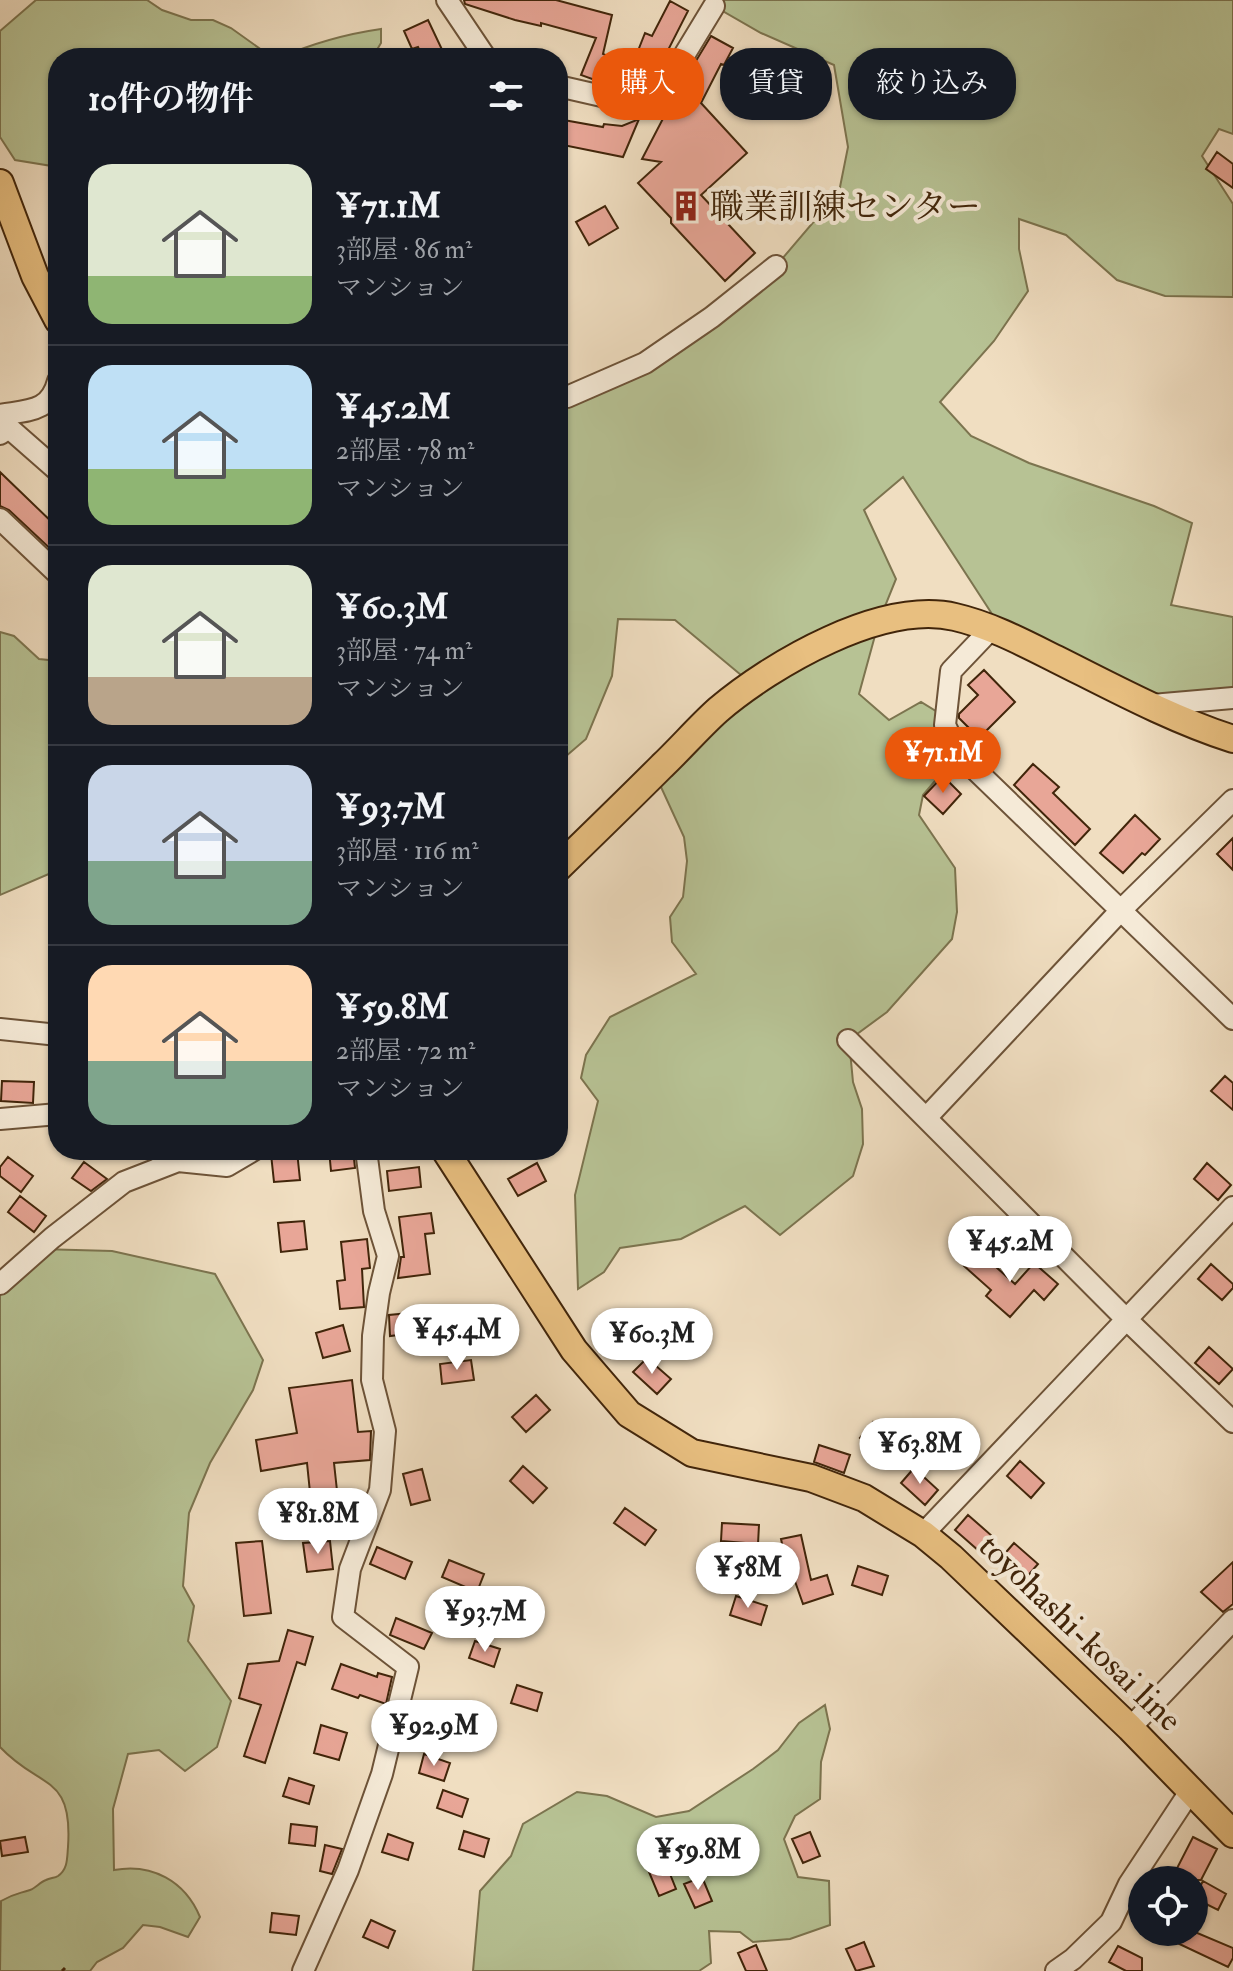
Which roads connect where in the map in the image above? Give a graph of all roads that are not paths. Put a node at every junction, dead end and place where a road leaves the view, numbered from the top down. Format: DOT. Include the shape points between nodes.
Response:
graph roads {
  1 [pos="447,0"];
  2 [pos="714,6"];
  3 [pos="479,48"];
  4 [pos="568,88"];
  5 [pos="0,183"];
  6 [pos="776,266"];
  7 [pos="48,301"];
  8 [pos="568,397"];
  9 [pos="48,402"];
  10 [pos="0,415"];
  11 [pos="0,434"];
  12 [pos="48,462"];
  13 [pos="0,519"];
  14 [pos="48,565"];
  15 [pos="991,629"];
  16 [pos="1233,698"];
  17 [pos="1148,706"];
  18 [pos="1233,739"];
  19 [pos="1233,800"];
  20 [pos="568,858"];
  21 [pos="1122,909"];
  22 [pos="1233,1019"];
  23 [pos="0,1029"];
  24 [pos="48,1034"];
  25 [pos="848,1040"];
  26 [pos="48,1115"];
  27 [pos="927,1117"];
  28 [pos="0,1119"];
  29 [pos="237,1160"];
  30 [pos="367,1160"];
  31 [pos="451,1160"];
  32 [pos="178,1161"];
  33 [pos="1233,1207"];
  34 [pos="0,1284"];
  35 [pos="1126,1319"];
  36 [pos="1233,1422"];
  37 [pos="923,1534"];
  38 [pos="1233,1620"];
  39 [pos="1130,1728"];
  40 [pos="1191,1790"];
  41 [pos="1233,1834"];
  42 [pos="1072,1967"];
  43 [pos="303,1971"];
  1 -- 3 [label="street"];
  2 -- 4 [label="street" via="663,90 628,102"];
  5 -- 7 [label="main road"];
  6 -- 8 [label="street" via="645,363"];
  9 -- 10 [label="street"];
  11 -- 12 [label="street" via="9,428"];
  13 -- 14 [label="street"];
  15 -- 17 [label="main road"];
  15 -- 20 [label="main road" via="955,617 905,615 823,643 718,711"];
  15 -- 21 [label="street" via="951,671 945,725 958,753"];
  16 -- 17 [label="street"];
  17 -- 18 [label="main road"];
  19 -- 21 [label="street"];
  21 -- 22 [label="street"];
  21 -- 27 [label="street"];
  23 -- 24 [label="street"];
  25 -- 27 [label="street"];
  26 -- 28 [label="street"];
  27 -- 35 [label="street"];
  29 -- 32 [label="street" via="227,1166"];
  30 -- 43 [label="street" via="374,1211 388,1256 377,1307 372,1380 385,1431 380,1490 350,1569 343,1617 408,1667 382,1774 348,1870"];
  31 -- 37 [label="main road, toyohashi-kosai line" via="574,1350 629,1414 692,1453 811,1478 864,1498"];
  32 -- 34 [label="street" via="124,1182"];
  33 -- 35 [label="street"];
  35 -- 36 [label="street"];
  35 -- 37 [label="street"];
  37 -- 39 [label="main road, toyohashi-kosai line"];
  38 -- 39 [label="street"];
  39 -- 40 [label="main road, toyohashi-kosai line"];
  40 -- 41 [label="main road, toyohashi-kosai line"];
  40 -- 42 [label="street" via="1129,1884 1111,1922"];
}
